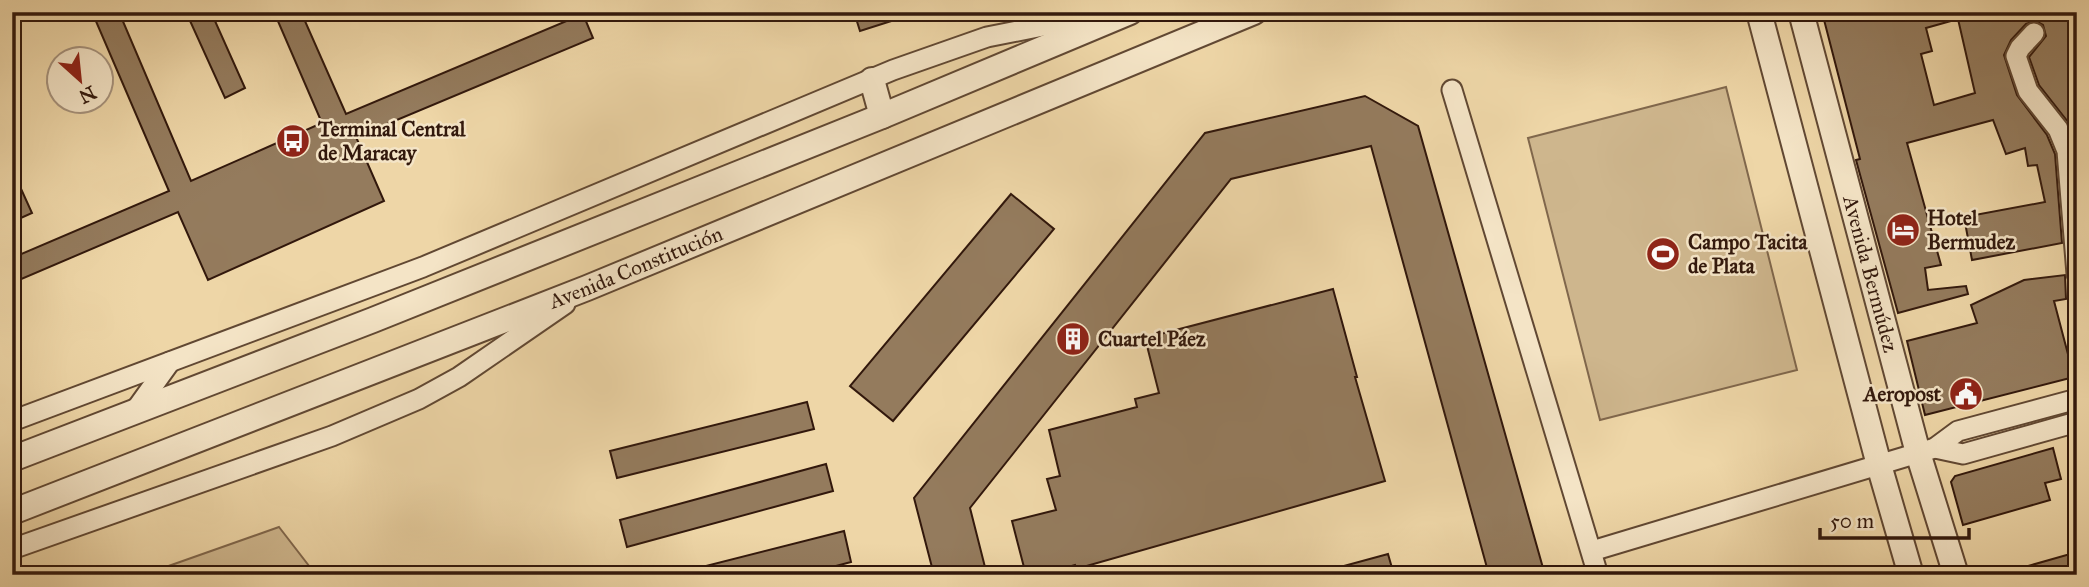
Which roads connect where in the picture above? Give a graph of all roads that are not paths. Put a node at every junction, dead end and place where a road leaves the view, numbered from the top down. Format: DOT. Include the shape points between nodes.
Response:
graph roads {
  1 [pos="1130,12"];
  2 [pos="1254,12"];
  3 [pos="1759,12"];
  4 [pos="1801,12"];
  5 [pos="1096,19"];
  6 [pos="2034,33"];
  7 [pos="872,80"];
  8 [pos="1452,90"];
  9 [pos="882,116"];
  10 [pos="2073,171"];
  11 [pos="2077,274"];
  12 [pos="587,288"];
  13 [pos="170,362"];
  14 [pos="2077,399"];
  15 [pos="134,412"];
  16 [pos="12,421"];
  17 [pos="2077,422"];
  18 [pos="1926,451"];
  19 [pos="12,459"];
  20 [pos="1879,465"];
  21 [pos="12,512"];
  22 [pos="12,549"];
  23 [pos="1592,551"];
  24 [pos="1598,575"];
  25 [pos="1911,575"];
  26 [pos="1956,575"];
  1 -- 5 [label="street"];
  2 -- 12 [label="street, Avenida Constitución"];
  3 -- 20 [label="street, Avenida Bermúdez"];
  4 -- 18 [label="street, Avenida Bermúdez"];
  5 -- 7 [label="street" via="987,37"];
  5 -- 9 [label="street"];
  6 -- 10 [label="street" via="2016,56 2028,92 2058,129"];
  7 -- 9 [label="street"];
  7 -- 13 [label="street" via="423,267"];
  8 -- 23 [label="street"];
  9 -- 15 [label="street"];
  10 -- 11 [label="street"];
  12 -- 21 [label="street, Avenida Constitución"];
  12 -- 22 [label="street" via="459,377 419,399 332,436"];
  13 -- 15 [label="street"];
  13 -- 16 [label="street"];
  14 -- 18 [label="street" via="1958,432"];
  15 -- 19 [label="street"];
  17 -- 18 [label="street" via="1963,454"];
  18 -- 20 [label="street"];
  18 -- 26 [label="street, Avenida Bermúdez"];
  20 -- 23 [label="street"];
  20 -- 25 [label="street, Avenida Bermúdez"];
  23 -- 24 [label="street"];
}
